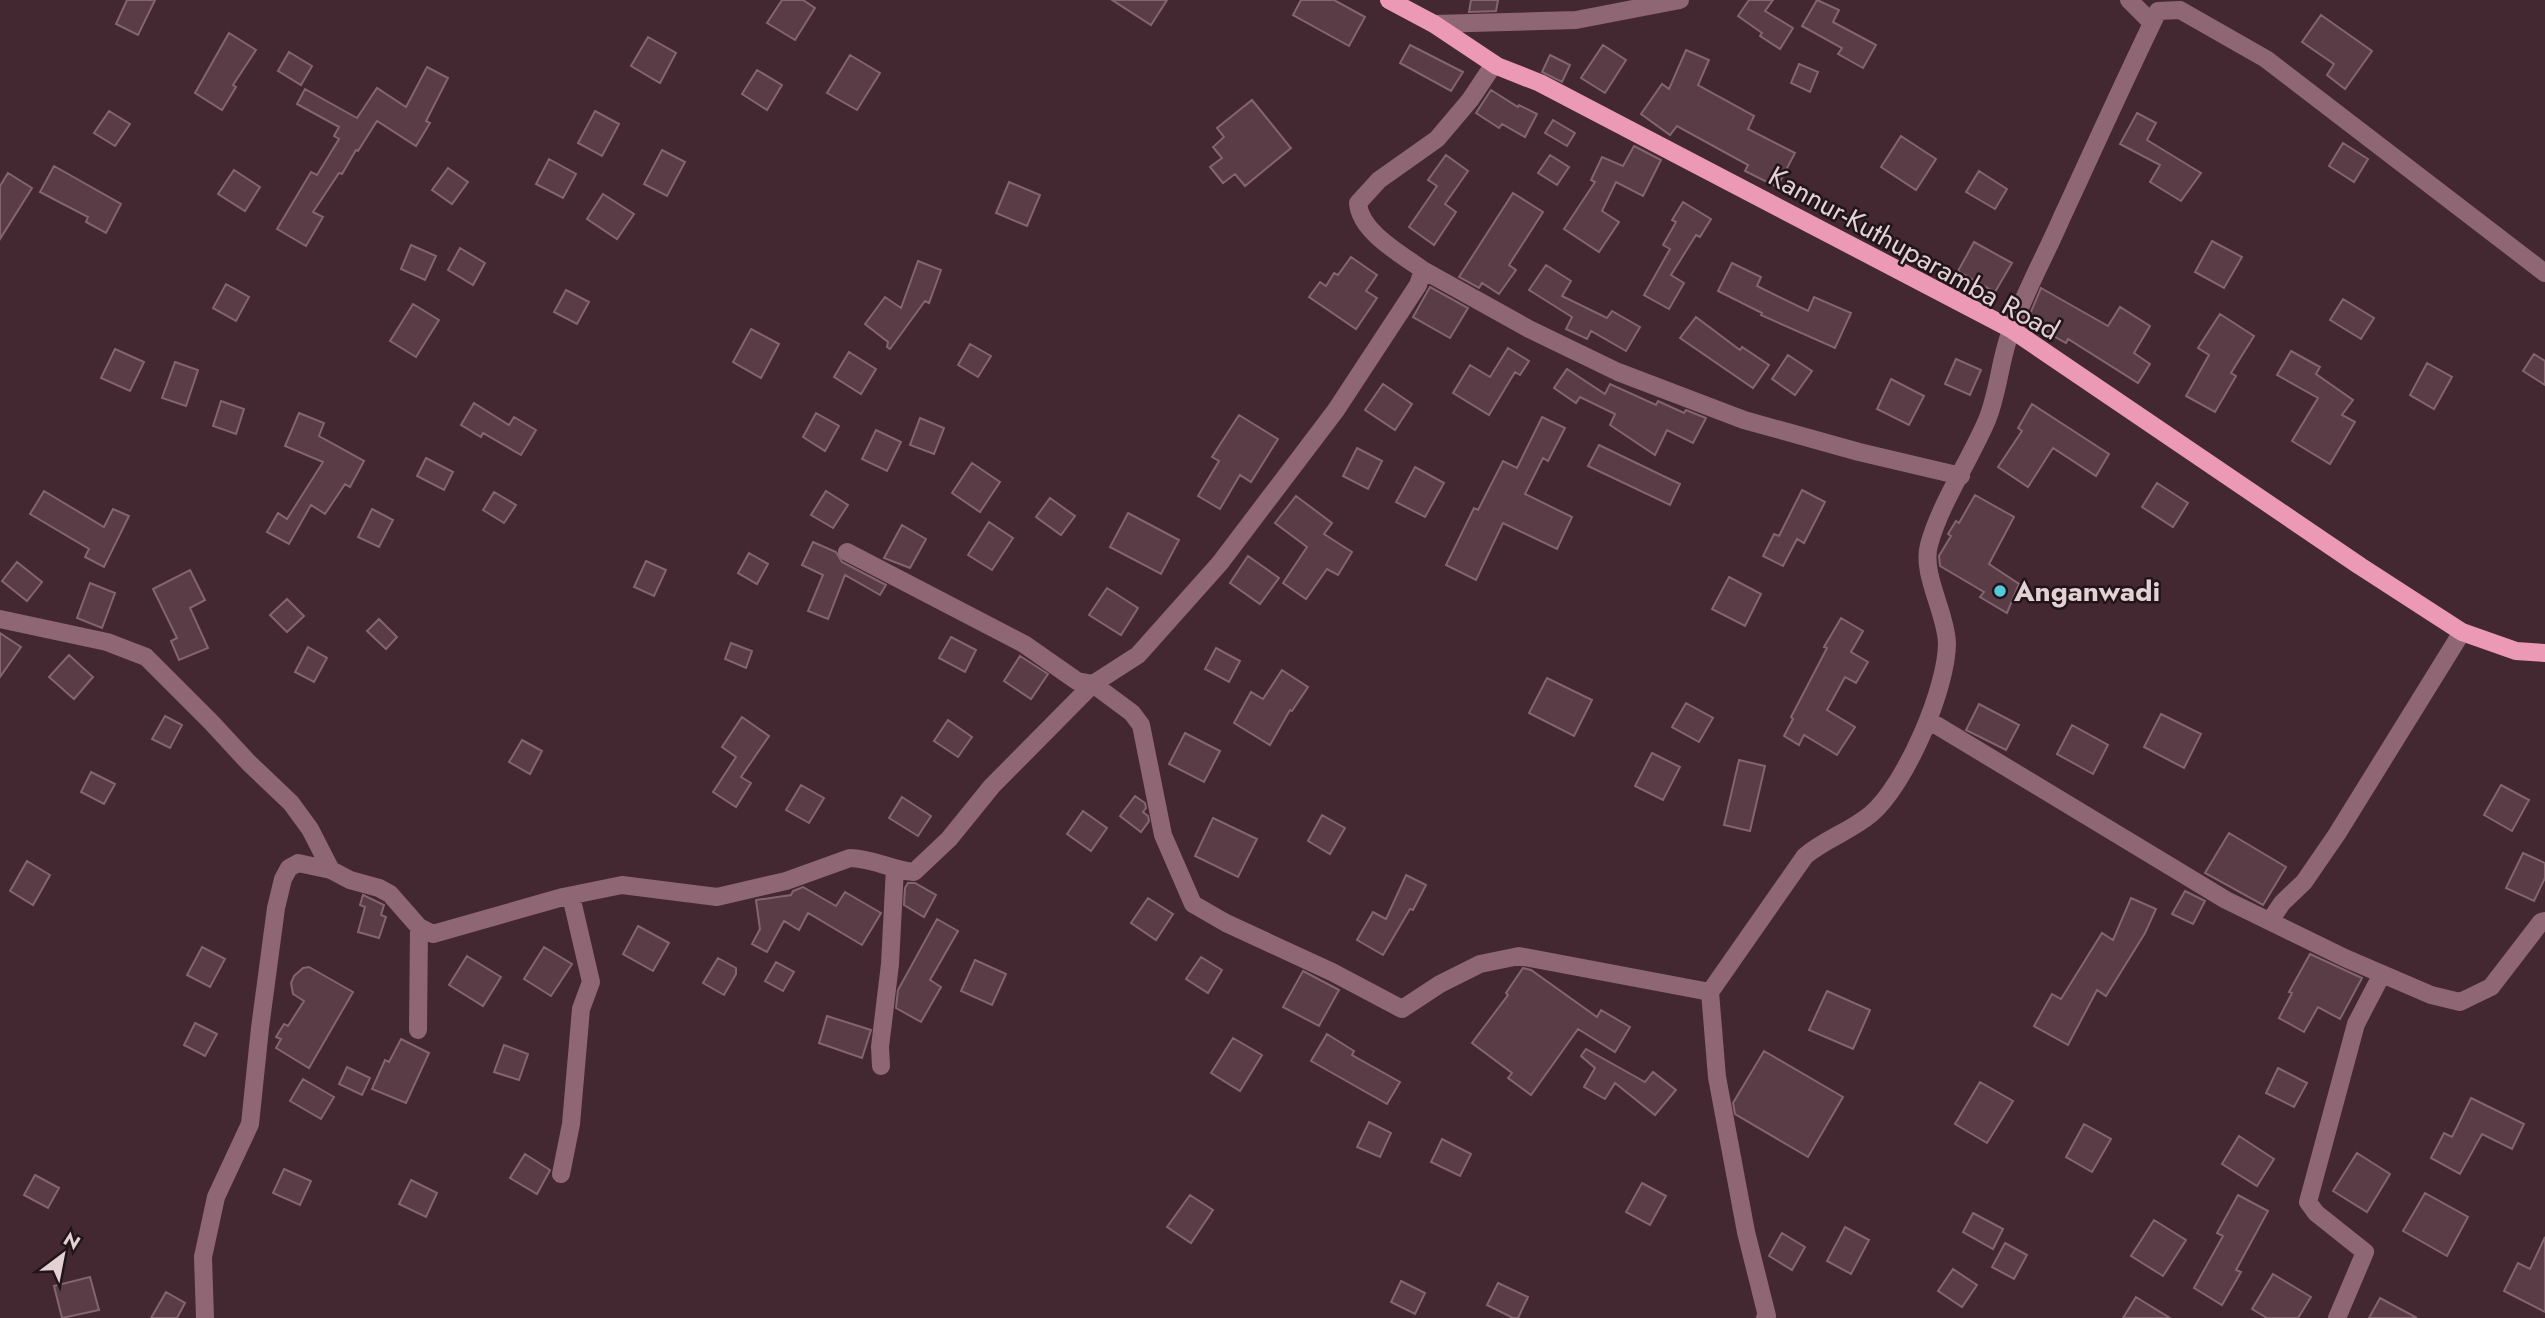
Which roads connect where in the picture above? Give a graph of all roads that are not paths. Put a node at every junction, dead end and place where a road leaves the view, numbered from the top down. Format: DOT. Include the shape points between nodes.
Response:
graph roads {
  1 [pos="1388,0"];
  2 [pos="1680,0"];
  3 [pos="2129,0"];
  4 [pos="2158,11"];
  5 [pos="1434,24"];
  6 [pos="1494,64"];
  7 [pos="1423,270"];
  8 [pos="2545,273"];
  9 [pos="2011,329"];
  10 [pos="1961,475"];
  11 [pos="847,552"];
  12 [pos="0,619"];
  13 [pos="2462,632"];
  14 [pos="2545,653"];
  15 [pos="1093,684"];
  16 [pos="1928,720"];
  17 [pos="895,868"];
  18 [pos="331,870"];
  19 [pos="571,896"];
  20 [pos="2545,920"];
  21 [pos="2270,921"];
  22 [pos="419,927"];
  23 [pos="2382,974"];
  24 [pos="1710,992"];
  25 [pos="418,1030"];
  26 [pos="881,1066"];
  27 [pos="561,1174"];
  28 [pos="1768,1317"];
  29 [pos="205,1318"];
  30 [pos="2337,1318"];
  1 -- 5 [label="main road, Kannur-Kuthuparamba Road"];
  2 -- 5 [label="street" via="1576,20"];
  3 -- 4 [label="street"];
  4 -- 8 [label="street" via="2180,10 2266,59"];
  4 -- 9 [label="street"];
  5 -- 6 [label="main road, Kannur-Kuthuparamba Road"];
  6 -- 7 [label="street" via="1437,139 1379,180 1358,203 1365,226"];
  6 -- 9 [label="main road, Kannur-Kuthuparamba Road" via="1540,83"];
  7 -- 10 [label="street" via="1618,372 1744,420"];
  7 -- 15 [label="street" via="1418,285 1336,410 1220,562 1138,655"];
  9 -- 10 [label="street" via="1989,417"];
  9 -- 13 [label="main road, Kannur-Kuthuparamba Road"];
  10 -- 16 [label="street" via="1928,546 1928,566 1947,642"];
  11 -- 15 [label="street" via="1024,644 1077,681"];
  12 -- 18 [label="street" via="107,642 146,657 291,803"];
  13 -- 14 [label="main road, Kannur-Kuthuparamba Road" via="2516,651"];
  13 -- 21 [label="street" via="2337,834"];
  15 -- 17 [label="street" via="992,786 928,861 914,872"];
  15 -- 24 [label="street" via="1141,725 1163,835 1193,904 1226,923 1402,1009 1480,964 1519,956"];
  16 -- 21 [label="street" via="2226,900"];
  16 -- 24 [label="street" via="1892,793 1851,829 1805,856"];
  17 -- 19 [label="street" via="850,858 786,881 717,897 622,885"];
  17 -- 26 [label="street"];
  18 -- 22 [label="street" via="390,894"];
  18 -- 29 [label="street" via="298,863 283,879 250,1124 216,1197 203,1257"];
  19 -- 22 [label="street" via="450,930 433,933"];
  19 -- 27 [label="street" via="591,982 581,1009 571,1124"];
  20 -- 23 [label="street" via="2491,987 2460,1002"];
  21 -- 23 [label="street"];
  22 -- 25 [label="street"];
  23 -- 30 [label="street" via="2356,1024 2308,1202 2365,1252"];
  24 -- 28 [label="street" via="1717,1077 1746,1232"];
}
